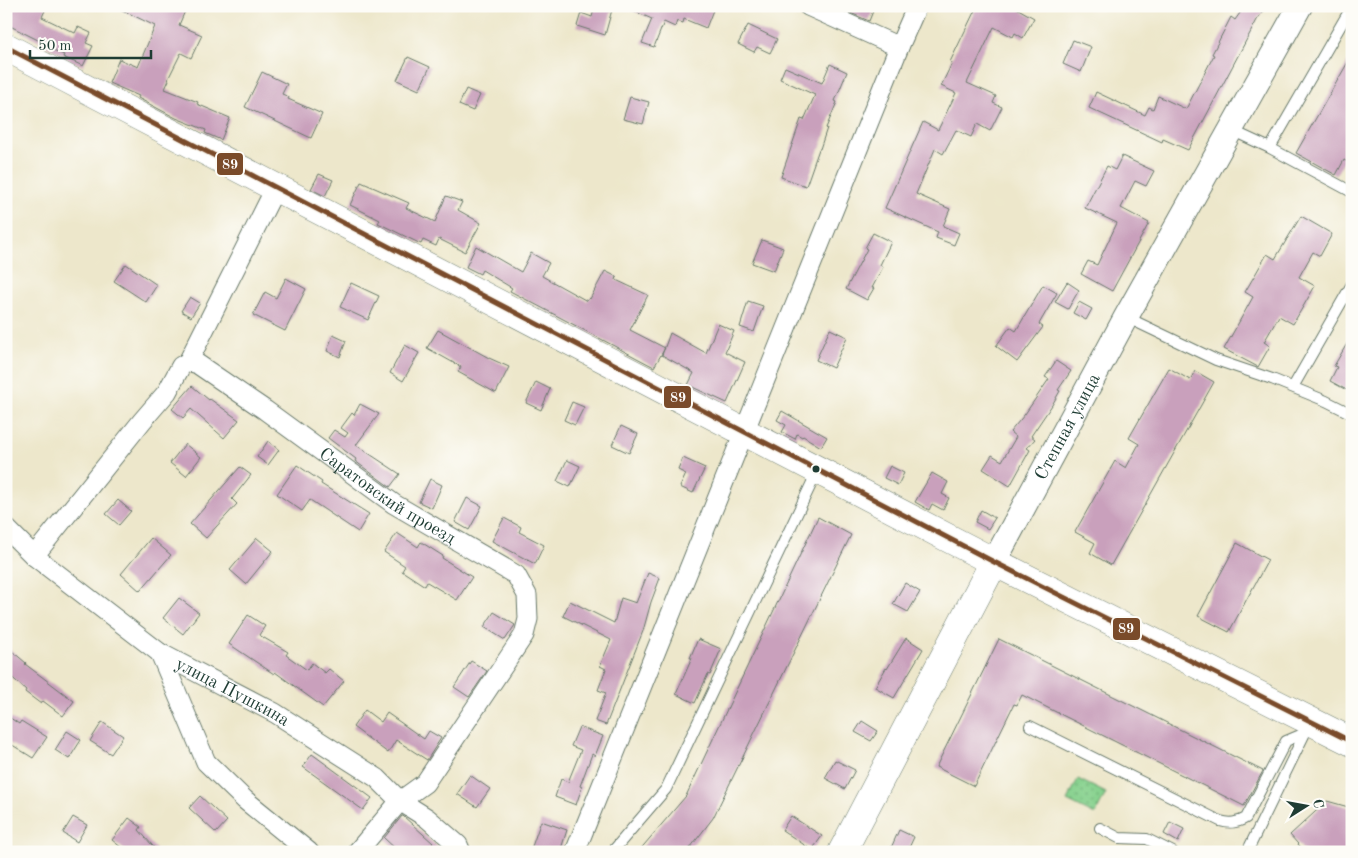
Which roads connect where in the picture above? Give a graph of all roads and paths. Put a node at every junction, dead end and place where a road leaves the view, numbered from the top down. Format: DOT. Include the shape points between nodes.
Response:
graph roads {
  1 [pos="808,6"];
  2 [pos="917,6"];
  3 [pos="1300,6"];
  4 [pos="1352,6"];
  5 [pos="6,47"];
  6 [pos="899,47"];
  7 [pos="1231,130"];
  8 [pos="1270,148"];
  9 [pos="276,187"];
  10 [pos="1352,192"];
  11 [pos="1352,284"];
  12 [pos="1126,317"];
  13 [pos="188,362"];
  14 [pos="1293,387"];
  15 [pos="1352,414"];
  16 [pos="745,432"];
  17 [pos="817,471"];
  18 [pos="6,528"];
  19 [pos="34,556"];
  20 [pos="994,562"];
  21 [pos="160,653"];
  22 [pos="1030,726"];
  23 [pos="1308,727"];
  24 [pos="1352,742"];
  25 [pos="400,801"];
  26 [pos="1100,828"];
  27 [pos="309,852"];
  28 [pos="357,852"];
  29 [pos="461,852"];
  30 [pos="575,852"];
  31 [pos="612,852"];
  32 [pos="842,852"];
  33 [pos="1173,852"];
  34 [pos="1247,852"];
  1 -- 6 [label="street"];
  2 -- 6 [label="street"];
  3 -- 7 [label="street, Степная улица"];
  4 -- 8 [label="lane"];
  5 -- 9 [label="main road"];
  6 -- 16 [label="street"];
  7 -- 8 [label="lane"];
  7 -- 12 [label="street, Степная улица"];
  8 -- 10 [label="lane"];
  9 -- 13 [label="street"];
  9 -- 16 [label="main road"];
  11 -- 14 [label="lane"];
  12 -- 14 [label="lane" via="1216,360"];
  12 -- 20 [label="street, Степная улица"];
  13 -- 19 [label="street" via="181,366 167,392"];
  13 -- 25 [label="street, Саратовский проезд" via="196,362 394,504 516,575 528,595 524,635 425,783"];
  14 -- 15 [label="lane"];
  16 -- 17 [label="main road"];
  16 -- 30 [label="street"];
  17 -- 20 [label="main road"];
  17 -- 31 [label="lane" via="666,789"];
  18 -- 19 [label="street, улица Пушкина"];
  19 -- 21 [label="street, улица Пушкина"];
  20 -- 23 [label="main road"];
  20 -- 32 [label="main road, Степная улица"];
  21 -- 25 [label="street, улица Пушкина" via="275,713 377,778"];
  21 -- 27 [label="street" via="206,762 245,800"];
  22 -- 23 [label="lane" via="1228,823 1246,818 1286,741"];
  23 -- 24 [label="main road"];
  23 -- 34 [label="lane"];
  25 -- 28 [label="street, Саратовский проезд"];
  25 -- 29 [label="street, улица Пушкина" via="428,818 458,845"];
  26 -- 33 [label="lane" via="1119,838 1147,839"];
}
